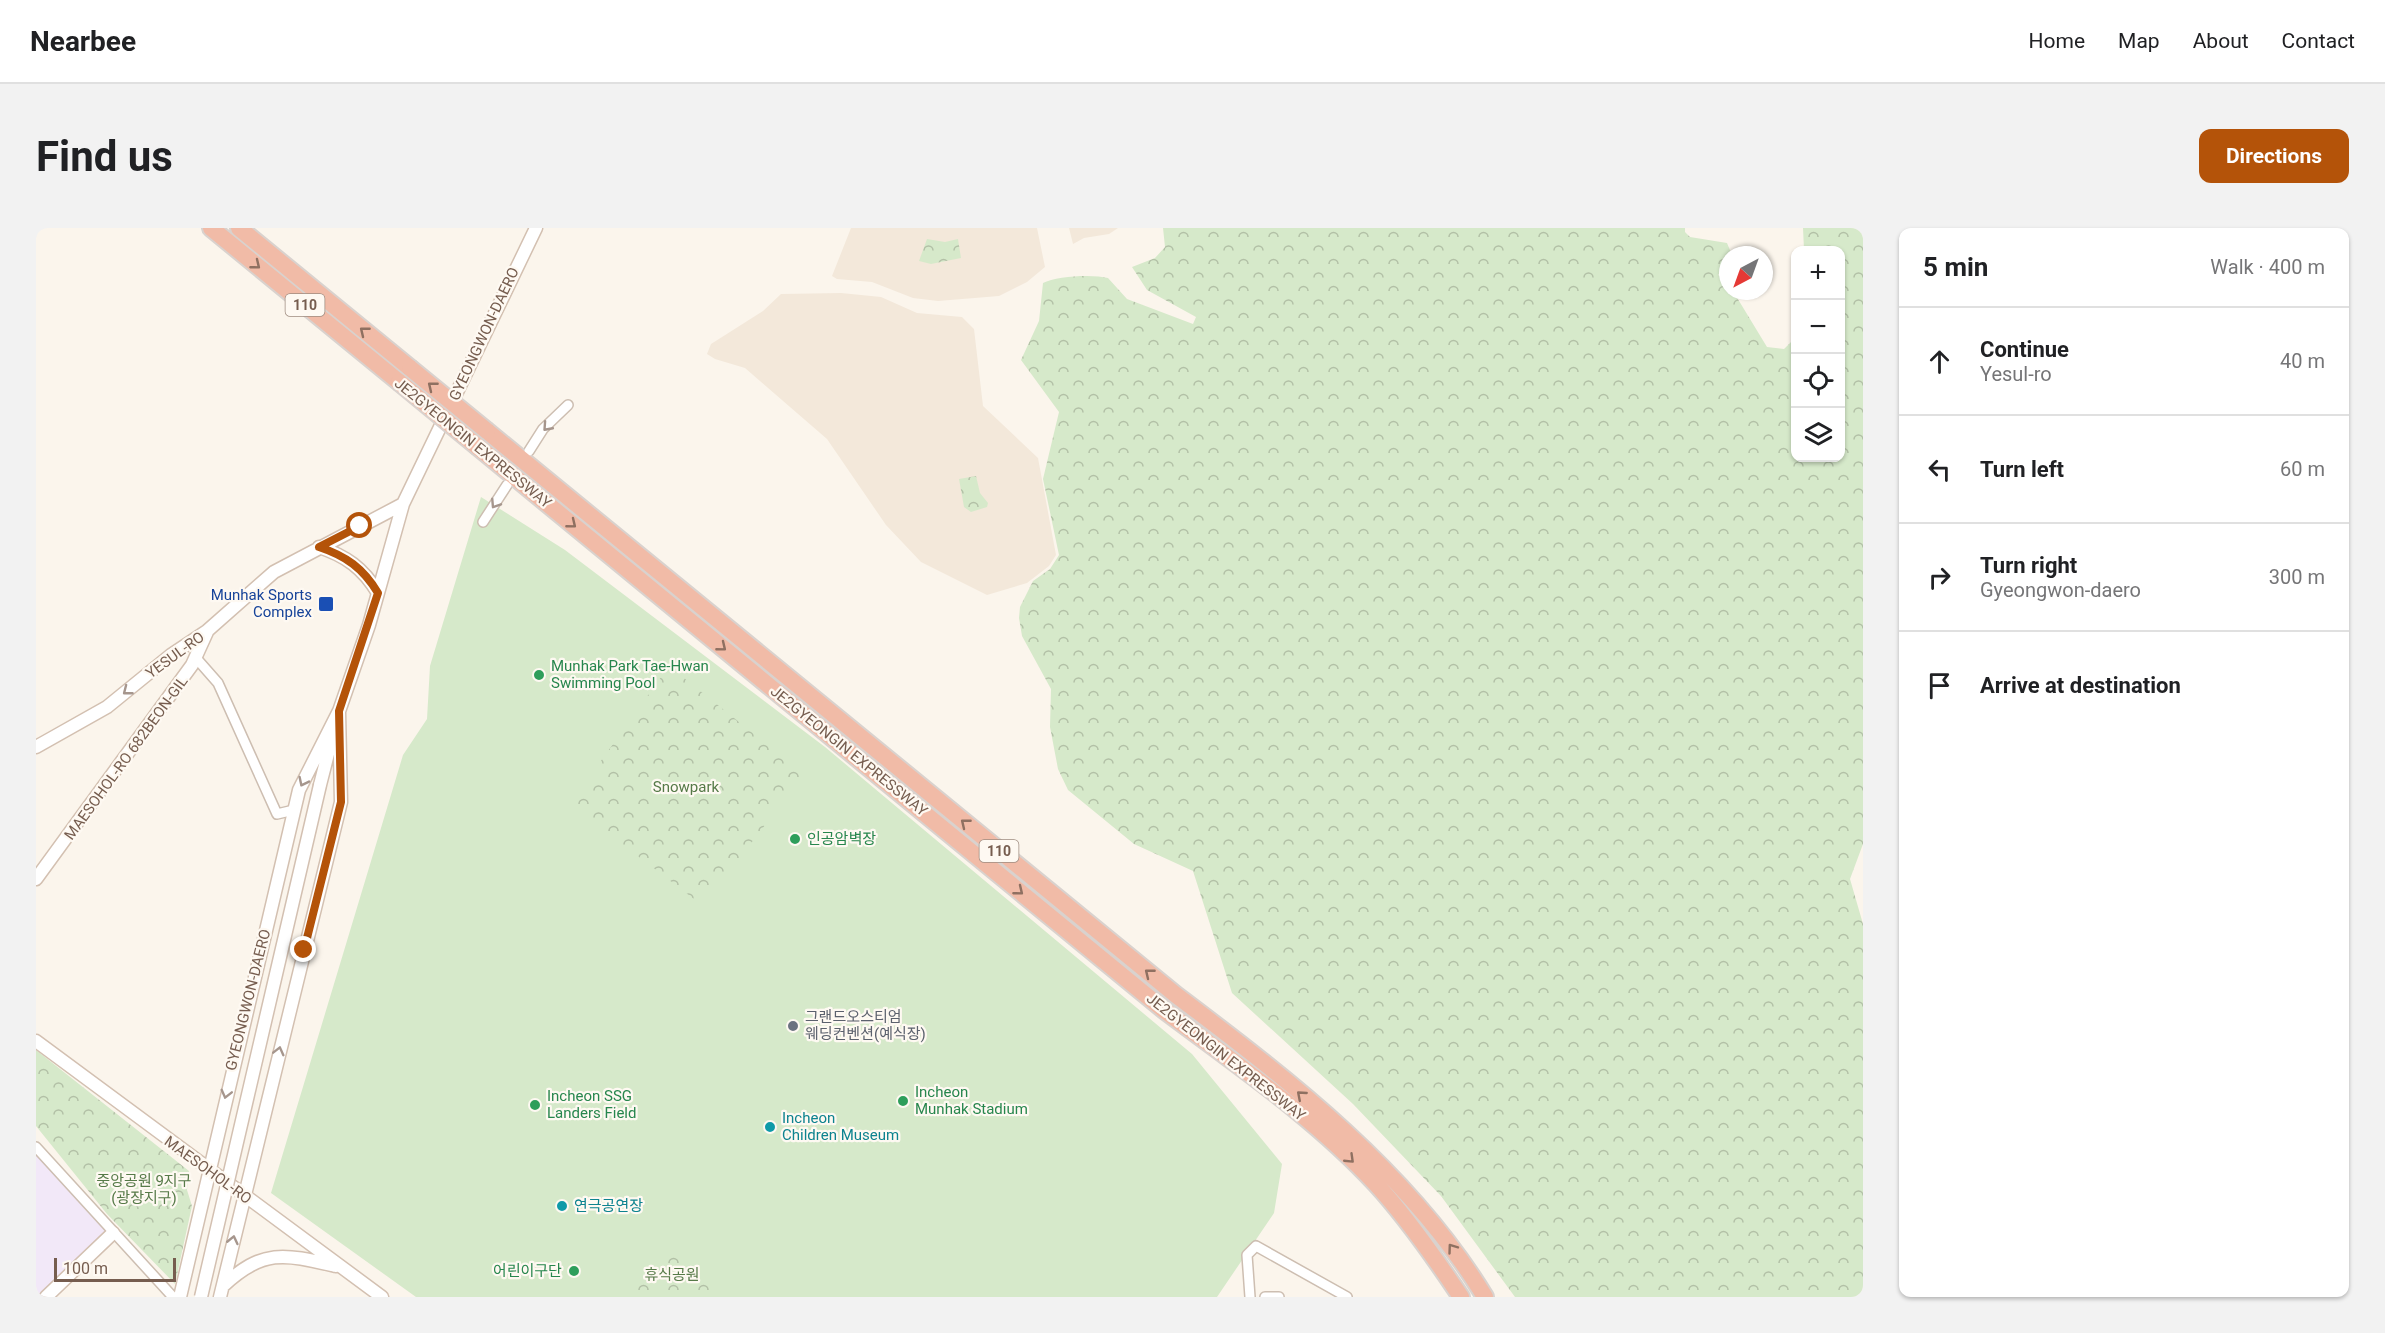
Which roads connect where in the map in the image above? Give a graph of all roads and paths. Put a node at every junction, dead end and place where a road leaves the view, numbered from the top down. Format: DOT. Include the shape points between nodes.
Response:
graph roads {
  1 [pos="211,228"];
  2 [pos="239,228"];
  3 [pos="536,228"];
  4 [pos="568,405"];
  5 [pos="529,451"];
  6 [pos="507,485"];
  7 [pos="403,504"];
  8 [pos="483,522"];
  9 [pos="319,547"];
  10 [pos="378,593"];
  11 [pos="207,631"];
  12 [pos="196,658"];
  13 [pos="339,711"];
  14 [pos="36,747"];
  15 [pos="294,810"];
  16 [pos="36,879"];
  17 [pos="36,1041"];
  18 [pos="36,1147"];
  19 [pos="208,1169"];
  20 [pos="243,1195"];
  21 [pos="113,1233"];
  22 [pos="343,1268"];
  23 [pos="221,1292"];
  24 [pos="46,1297"];
  25 [pos="173,1297"];
  26 [pos="180,1297"];
  27 [pos="201,1297"];
  28 [pos="382,1297"];
  29 [pos="1250,1297"];
  30 [pos="1265,1297"];
  31 [pos="1279,1297"];
  32 [pos="1347,1297"];
  33 [pos="1461,1297"];
  34 [pos="1485,1297"];
  1 -- 33 [label="highway, JE2GYEONGIN EXPRESSWAY / 110, one-way, bridge" via="1164,1010 1329,1138 1408,1222"];
  34 -- 2 [label="highway, JE2GYEONGIN EXPRESSWAY / 110, one-way, bridge" via="1420,1207 1268,1066 1176,996"];
  3 -- 7 [label="main road, GYEONGWON-DAERO"];
  4 -- 5 [label="street, one-way" via="543,429"];
  6 -- 8 [label="street, one-way"];
  7 -- 9 [label="main road, YESUL-RO"];
  7 -- 10 [label="main road, GYEONGWON-DAERO"];
  9 -- 10 [label="main road" via="357,566"];
  9 -- 11 [label="main road, YESUL-RO" via="274,572"];
  10 -- 13 [label="main road, GYEONGWON-DAERO"];
  11 -- 12 [label="main road, MAESOHOL-RO 682BEON-GIL"];
  11 -- 14 [label="main road, YESUL-RO, one-way" via="106,707"];
  12 -- 15 [label="street" via="218,683 277,813"];
  12 -- 16 [label="main road, MAESOHOL-RO 682BEON-GIL"];
  13 -- 15 [label="main road, GYEONGWON-DAERO, one-way" via="299,790"];
  20 -- 13 [label="main road, GYEONGWON-DAERO, one-way" via="341,802"];
  13 -- 27 [label="main road, GYEONGWON-DAERO, bridge"];
  15 -- 19 [label="main road, GYEONGWON-DAERO, one-way"];
  17 -- 19 [label="main road, MAESOHOL-RO"];
  18 -- 21 [label="street"];
  19 -- 20 [label="main road, MAESOHOL-RO"];
  19 -- 26 [label="main road, GYEONGWON-DAERO"];
  20 -- 22 [label="main road, MAESOHOL-RO"];
  23 -- 20 [label="main road, GYEONGWON-DAERO, one-way"];
  21 -- 24 [label="main road"];
  21 -- 25 [label="street"];
  22 -- 23 [label="main road" via="294,1256 274,1256 241,1269"];
  22 -- 28 [label="main road, MAESOHOL-RO"];
  29 -- 32 [label="street" via="1247,1255 1256,1246"];
  30 -- 31 [label="street"];
}
